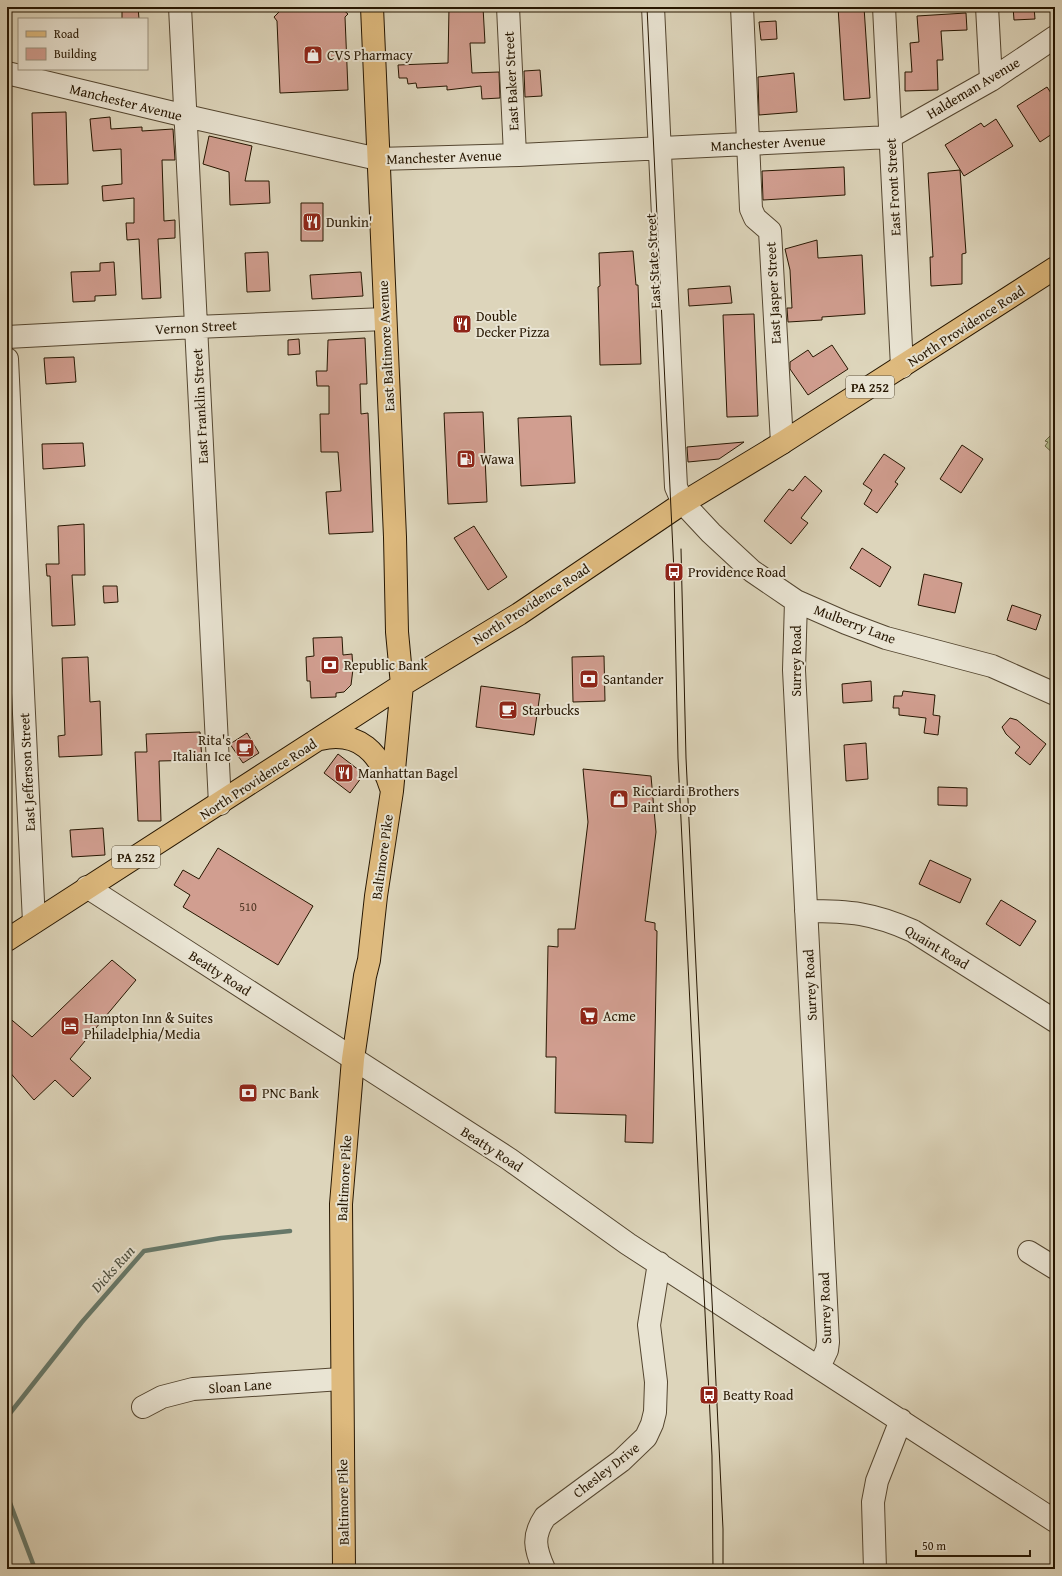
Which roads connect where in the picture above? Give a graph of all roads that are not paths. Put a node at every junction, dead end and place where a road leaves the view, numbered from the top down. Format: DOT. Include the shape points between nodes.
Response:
graph roads {
  1 [pos="180,7"];
  2 [pos="372,7"];
  3 [pos="508,7"];
  4 [pos="641,7"];
  5 [pos="653,7"];
  6 [pos="742,7"];
  7 [pos="884,7"];
  8 [pos="987,7"];
  9 [pos="1055,37"];
  10 [pos="7,73"];
  11 [pos="991,80"];
  12 [pos="186,116"];
  13 [pos="890,137"];
  14 [pos="747,144"];
  15 [pos="654,150"];
  16 [pos="515,155"];
  17 [pos="378,159"];
  18 [pos="1055,268"];
  19 [pos="385,319"];
  20 [pos="196,327"];
  21 [pos="7,338"];
  22 [pos="7,359"];
  23 [pos="902,367"];
  24 [pos="782,443"];
  25 [pos="674,509"];
  26 [pos="796,601"];
  27 [pos="402,685"];
  28 [pos="1055,694"];
  29 [pos="319,739"];
  30 [pos="392,791"];
  31 [pos="220,804"];
  32 [pos="86,887"];
  33 [pos="806,911"];
  34 [pos="34,922"];
  35 [pos="7,940"];
  36 [pos="1055,1021"];
  37 [pos="353,1059"];
  38 [pos="1029,1252"];
  39 [pos="658,1263"];
  40 [pos="1055,1268"];
  41 [pos="819,1366"];
  42 [pos="341,1379"];
  43 [pos="143,1407"];
  44 [pos="901,1420"];
  45 [pos="1055,1521"];
  46 [pos="344,1569"];
  47 [pos="544,1569"];
  48 [pos="875,1569"];
  1 -- 12 [label="street, East Franklin Street"];
  2 -- 17 [label="main road, East Baltimore Avenue"];
  3 -- 16 [label="street, East Baker Street"];
  4 -- 15 [label="street, East State Street"];
  5 -- 15 [label="street, East State Street"];
  6 -- 14 [label="street, East Jasper Street"];
  7 -- 13 [label="street, East Front Street"];
  8 -- 11 [label="street"];
  9 -- 11 [label="street, Haldeman Avenue"];
  10 -- 12 [label="street, Manchester Avenue"];
  11 -- 13 [label="street, Haldeman Avenue"];
  12 -- 17 [label="street, Manchester Avenue"];
  12 -- 20 [label="street, East Franklin Street"];
  13 -- 14 [label="street, Manchester Avenue"];
  13 -- 23 [label="street, East Front Street"];
  14 -- 15 [label="street, Manchester Avenue"];
  14 -- 24 [label="street, East Jasper Street" via="751,209 755,218 770,231"];
  15 -- 16 [label="street, Manchester Avenue"];
  15 -- 25 [label="street, East State Street" via="676,487"];
  16 -- 17 [label="street, Manchester Avenue"];
  17 -- 19 [label="main road, East Baltimore Avenue"];
  18 -- 23 [label="main road, North Providence Road / PA 252"];
  19 -- 20 [label="street, Vernon Street"];
  19 -- 27 [label="main road, East Baltimore Avenue" via="397,632"];
  20 -- 21 [label="street, Vernon Street"];
  20 -- 31 [label="street, East Franklin Street"];
  22 -- 34 [label="street, East Jefferson Street"];
  23 -- 24 [label="main road, North Providence Road / PA 252"];
  24 -- 25 [label="main road, North Providence Road / PA 252"];
  25 -- 26 [label="street, Mulberry Lane" via="710,533 752,571"];
  25 -- 27 [label="main road, North Providence Road / PA 252" via="519,614"];
  26 -- 28 [label="street, Mulberry Lane" via="886,638 992,666"];
  26 -- 33 [label="street, Surrey Road" via="794,670"];
  27 -- 29 [label="main road, North Providence Road / PA 252"];
  27 -- 30 [label="main road, East Baltimore Avenue"];
  29 -- 30 [label="main road" via="334,736 362,744 378,758 386,770"];
  29 -- 31 [label="main road, North Providence Road / PA 252"];
  30 -- 37 [label="main road, Baltimore Pike" via="377,889 370,960 365,976"];
  31 -- 32 [label="main road, North Providence Road / PA 252"];
  32 -- 34 [label="main road, North Providence Road / PA 252"];
  32 -- 37 [label="street, Beatty Road"];
  33 -- 36 [label="street, Quaint Road" via="844,911 888,920 913,931"];
  33 -- 41 [label="street, Surrey Road" via="828,1342"];
  34 -- 35 [label="main road, North Providence Road / PA 252"];
  37 -- 39 [label="street, Beatty Road" via="509,1159"];
  37 -- 42 [label="main road, Baltimore Pike" via="341,1204"];
  38 -- 40 [label="street"];
  39 -- 41 [label="street, Beatty Road"];
  39 -- 47 [label="street, Chesley Drive" via="649,1325 656,1382 652,1424 646,1437 621,1461 545,1517 538,1527 536,1539"];
  41 -- 44 [label="street, Beatty Road"];
  42 -- 43 [label="street, Sloan Lane" via="193,1389 162,1397"];
  42 -- 46 [label="main road, Baltimore Pike"];
  44 -- 45 [label="street, Beatty Road"];
  44 -- 48 [label="street" via="877,1481 873,1502"];
}
